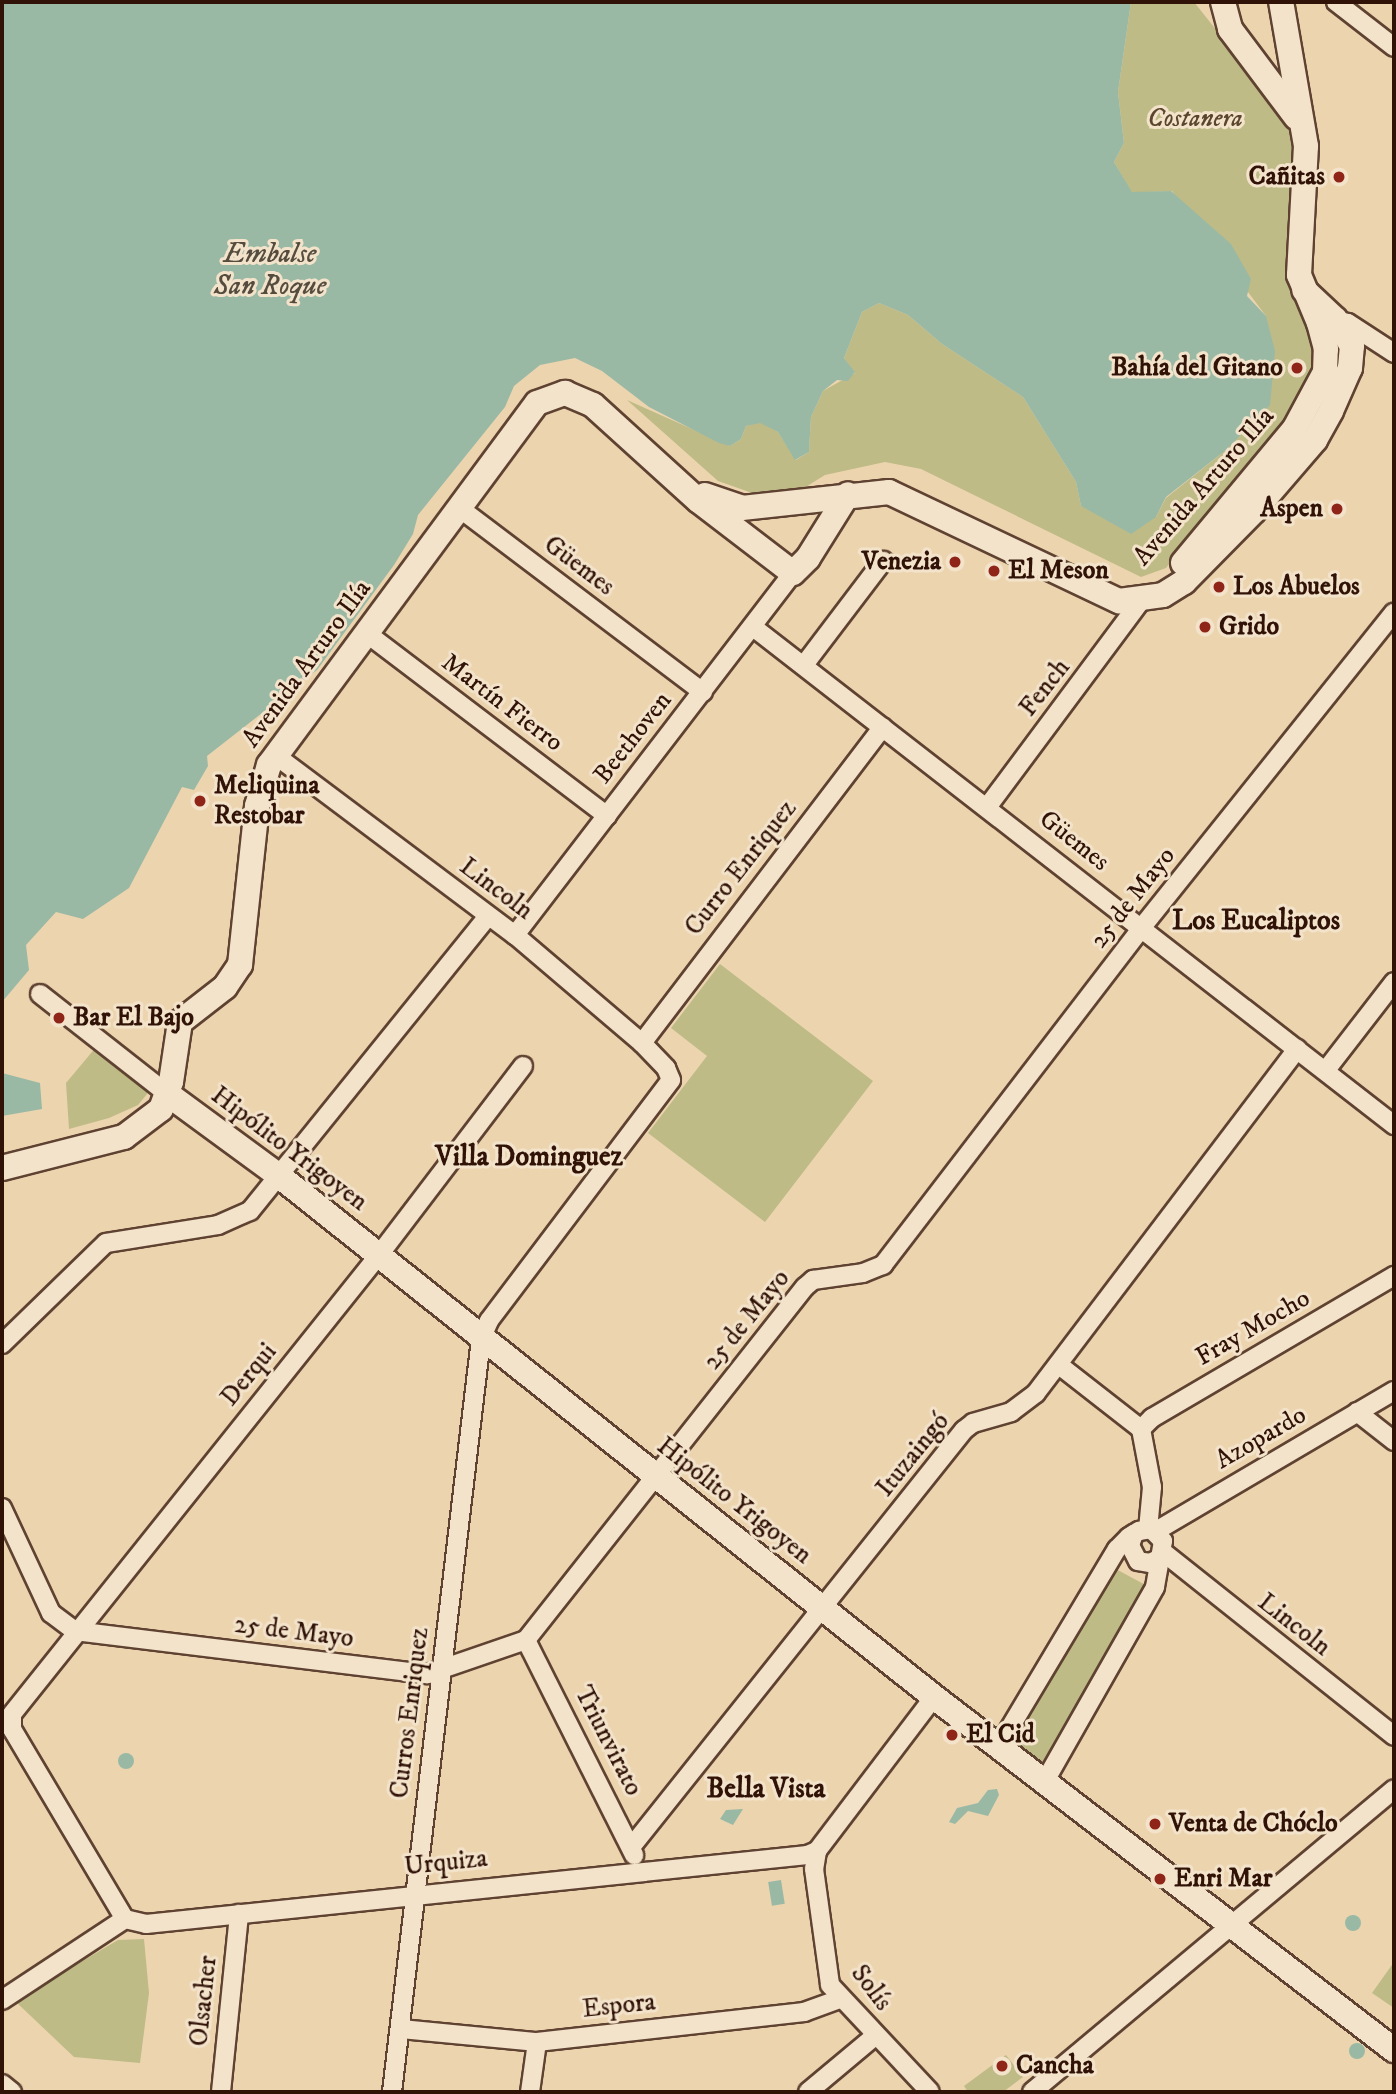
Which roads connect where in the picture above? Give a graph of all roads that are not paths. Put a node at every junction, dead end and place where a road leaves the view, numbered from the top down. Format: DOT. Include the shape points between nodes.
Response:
graph roads {
  1 [pos="1335,2"];
  2 [pos="1282,6"];
  3 [pos="1224,15"];
  4 [pos="1394,47"];
  5 [pos="1303,130"];
  6 [pos="1327,321"];
  7 [pos="1394,353"];
  8 [pos="686,485"];
  9 [pos="848,494"];
  10 [pos="781,504"];
  11 [pos="458,507"];
  12 [pos="765,552"];
  13 [pos="883,561"];
  14 [pos="793,573"];
  15 [pos="1141,601"];
  16 [pos="1394,613"];
  17 [pos="753,627"];
  18 [pos="365,632"];
  19 [pos="804,665"];
  20 [pos="703,692"];
  21 [pos="883,727"];
  22 [pos="275,755"];
  23 [pos="988,806"];
  24 [pos="607,816"];
  25 [pos="488,916"];
  26 [pos="1142,928"];
  27 [pos="515,935"];
  28 [pos="1394,982"];
  29 [pos="40,994"];
  30 [pos="642,1042"];
  31 [pos="1297,1049"];
  32 [pos="523,1066"];
  33 [pos="1326,1070"];
  34 [pos="169,1095"];
  35 [pos="1394,1125"];
  36 [pos="2,1168"];
  37 [pos="278,1175"];
  38 [pos="378,1256"];
  39 [pos="1394,1276"];
  40 [pos="481,1339"];
  41 [pos="2,1343"];
  42 [pos="1059,1365"];
  43 [pos="1394,1391"];
  44 [pos="1357,1412"];
  45 [pos="1141,1429"];
  46 [pos="1394,1441"];
  47 [pos="656,1478"];
  48 [pos="2,1508"];
  49 [pos="1146,1532"];
  50 [pos="1161,1555"];
  51 [pos="824,1609"];
  52 [pos="75,1631"];
  53 [pos="526,1640"];
  54 [pos="441,1672"];
  55 [pos="934,1697"];
  56 [pos="1394,1736"];
  57 [pos="999,1746"];
  58 [pos="1045,1781"];
  59 [pos="1394,1789"];
  60 [pos="632,1846"];
  61 [pos="817,1852"];
  62 [pos="637,1869"];
  63 [pos="416,1892"];
  64 [pos="239,1914"];
  65 [pos="125,1919"];
  66 [pos="1230,1923"];
  67 [pos="839,1999"];
  68 [pos="2,2000"];
  69 [pos="401,2029"];
  70 [pos="876,2036"];
  71 [pos="537,2042"];
  72 [pos="1394,2050"];
  73 [pos="2,2084"];
  74 [pos="12,2092"];
  75 [pos="220,2092"];
  76 [pos="392,2092"];
  77 [pos="530,2092"];
  78 [pos="808,2092"];
  79 [pos="930,2092"];
  80 [pos="1032,2092"];
  1 -- 4 [label="street"];
  2 -- 3 [label="main road" via="1279,27 1269,41 1251,45"];
  2 -- 5 [label="main road, Avenida Arturo Ilía"];
  3 -- 5 [label="main road"];
  5 -- 6 [label="main road, Avenida Arturo Ilía" via="1306,165 1297,263 1304,290"];
  6 -- 7 [label="street" via="1369,334"];
  6 -- 15 [label="main road, Avenida Arturo Ilía" via="1327,361 1305,414 1195,550"];
  8 -- 10 [label="main road, Avenida Arturo Ilía" via="730,505"];
  8 -- 11 [label="main road, Avenida Arturo Ilía" via="593,405 557,394 543,398 530,410"];
  8 -- 12 [label="main road, Avenida Arturo Ilía"];
  9 -- 10 [label="main road, Avenida Arturo Ilía"];
  9 -- 14 [label="main road" via="808,558"];
  9 -- 15 [label="main road, Avenida Arturo Ilía" via="873,490 896,494 1119,601"];
  10 -- 12 [label="main road" via="767,527"];
  11 -- 18 [label="main road, Avenida Arturo Ilía"];
  11 -- 20 [label="street, Güemes"];
  12 -- 14 [label="main road, Avenida Arturo Ilía"];
  13 -- 19 [label="street"];
  14 -- 17 [label="street, Beethoven"];
  15 -- 23 [label="street, Fench"];
  16 -- 26 [label="street, 25 de Mayo"];
  17 -- 19 [label="street, Güemes"];
  17 -- 20 [label="street, Beethoven"];
  18 -- 22 [label="main road, Avenida Arturo Ilía"];
  18 -- 24 [label="street, Martín Fierro"];
  19 -- 21 [label="street, Güemes"];
  20 -- 24 [label="street, Beethoven"];
  21 -- 23 [label="street, Güemes"];
  21 -- 30 [label="street, Curro Enriquez"];
  22 -- 25 [label="street, Lincoln"];
  22 -- 34 [label="main road, Avenida Arturo Ilía" via="257,806 240,965 225,987 180,1021"];
  23 -- 26 [label="street, Güemes"];
  24 -- 27 [label="street, Beethoven"];
  25 -- 27 [label="street, Lincoln"];
  25 -- 37 [label="street"];
  26 -- 31 [label="street, Güemes"];
  26 -- 47 [label="street, 25 de Mayo" via="883,1265 863,1273 823,1277 805,1287"];
  27 -- 30 [label="street, Lincoln"];
  28 -- 33 [label="street"];
  29 -- 34 [label="street, Hipólito Yrigoyen"];
  30 -- 40 [label="street, Lincoln" via="671,1080 489,1321"];
  31 -- 33 [label="street, Güemes"];
  31 -- 42 [label="street, Ituzaingó"];
  32 -- 38 [label="street, Derqui"];
  33 -- 35 [label="street, Güemes"];
  34 -- 36 [label="main road, Avenida Arturo Ilía" via="151,1121 124,1137"];
  34 -- 37 [label="main road, Hipólito Yrigoyen"];
  37 -- 38 [label="main road, Hipólito Yrigoyen"];
  37 -- 41 [label="street" via="250,1211 231,1222 116,1240 96,1248"];
  38 -- 40 [label="main road, Hipólito Yrigoyen"];
  38 -- 52 [label="street, Derqui"];
  39 -- 45 [label="street, Fray Mocho" via="1152,1418"];
  40 -- 47 [label="main road, Hipólito Yrigoyen"];
  40 -- 54 [label="street, Curros Enriquez"];
  42 -- 45 [label="street"];
  42 -- 51 [label="street, Ituzaingó" via="1018,1408 964,1430"];
  43 -- 44 [label="street, Azopardo"];
  44 -- 46 [label="street"];
  44 -- 49 [label="street, Azopardo"];
  45 -- 49 [label="street" via="1152,1487"];
  47 -- 51 [label="main road, Hipólito Yrigoyen"];
  47 -- 53 [label="street, 25 de Mayo"];
  48 -- 52 [label="street" via="51,1613"];
  49 -- 50 [label="street" via="1163,1541"];
  49 -- 50 [label="street" via="1130,1545 1138,1561 1150,1563"];
  49 -- 57 [label="street, Azopardo" via="1117,1549"];
  50 -- 56 [label="street, Lincoln"];
  50 -- 58 [label="street" via="1156,1587"];
  51 -- 55 [label="main road, Hipólito Yrigoyen"];
  51 -- 60 [label="street, Ituzaingó"];
  52 -- 54 [label="street, 25 de Mayo" via="426,1674"];
  52 -- 65 [label="street, Derqui" via="12,1714 12,1729"];
  53 -- 54 [label="street, 25 de Mayo"];
  53 -- 60 [label="street, Triunvirato"];
  54 -- 63 [label="street, Curros Enriquez"];
  55 -- 57 [label="main road, Hipólito Yrigoyen"];
  55 -- 61 [label="street"];
  57 -- 58 [label="main road, Hipólito Yrigoyen"];
  58 -- 66 [label="main road, Hipólito Yrigoyen"];
  59 -- 66 [label="street"];
  60 -- 62 [label="street, Triunvirato"];
  61 -- 62 [label="street, Urquiza"];
  61 -- 67 [label="street, Solís" via="814,1869 827,1973"];
  62 -- 63 [label="street, Urquiza"];
  63 -- 64 [label="street, Urquiza"];
  63 -- 69 [label="street, Curros Enriquez"];
  64 -- 65 [label="street, Urquiza" via="146,1924"];
  64 -- 75 [label="street, Olsacher"];
  65 -- 68 [label="street"];
  66 -- 72 [label="main road, Hipólito Yrigoyen"];
  66 -- 80 [label="street"];
  67 -- 70 [label="street, Solís"];
  67 -- 71 [label="street, Espora" via="804,2012"];
  69 -- 71 [label="street, Espora"];
  69 -- 76 [label="street, Curros Enriquez"];
  70 -- 78 [label="street"];
  70 -- 79 [label="street, Solís"];
  71 -- 77 [label="street"];
  73 -- 74 [label="street"];
}
